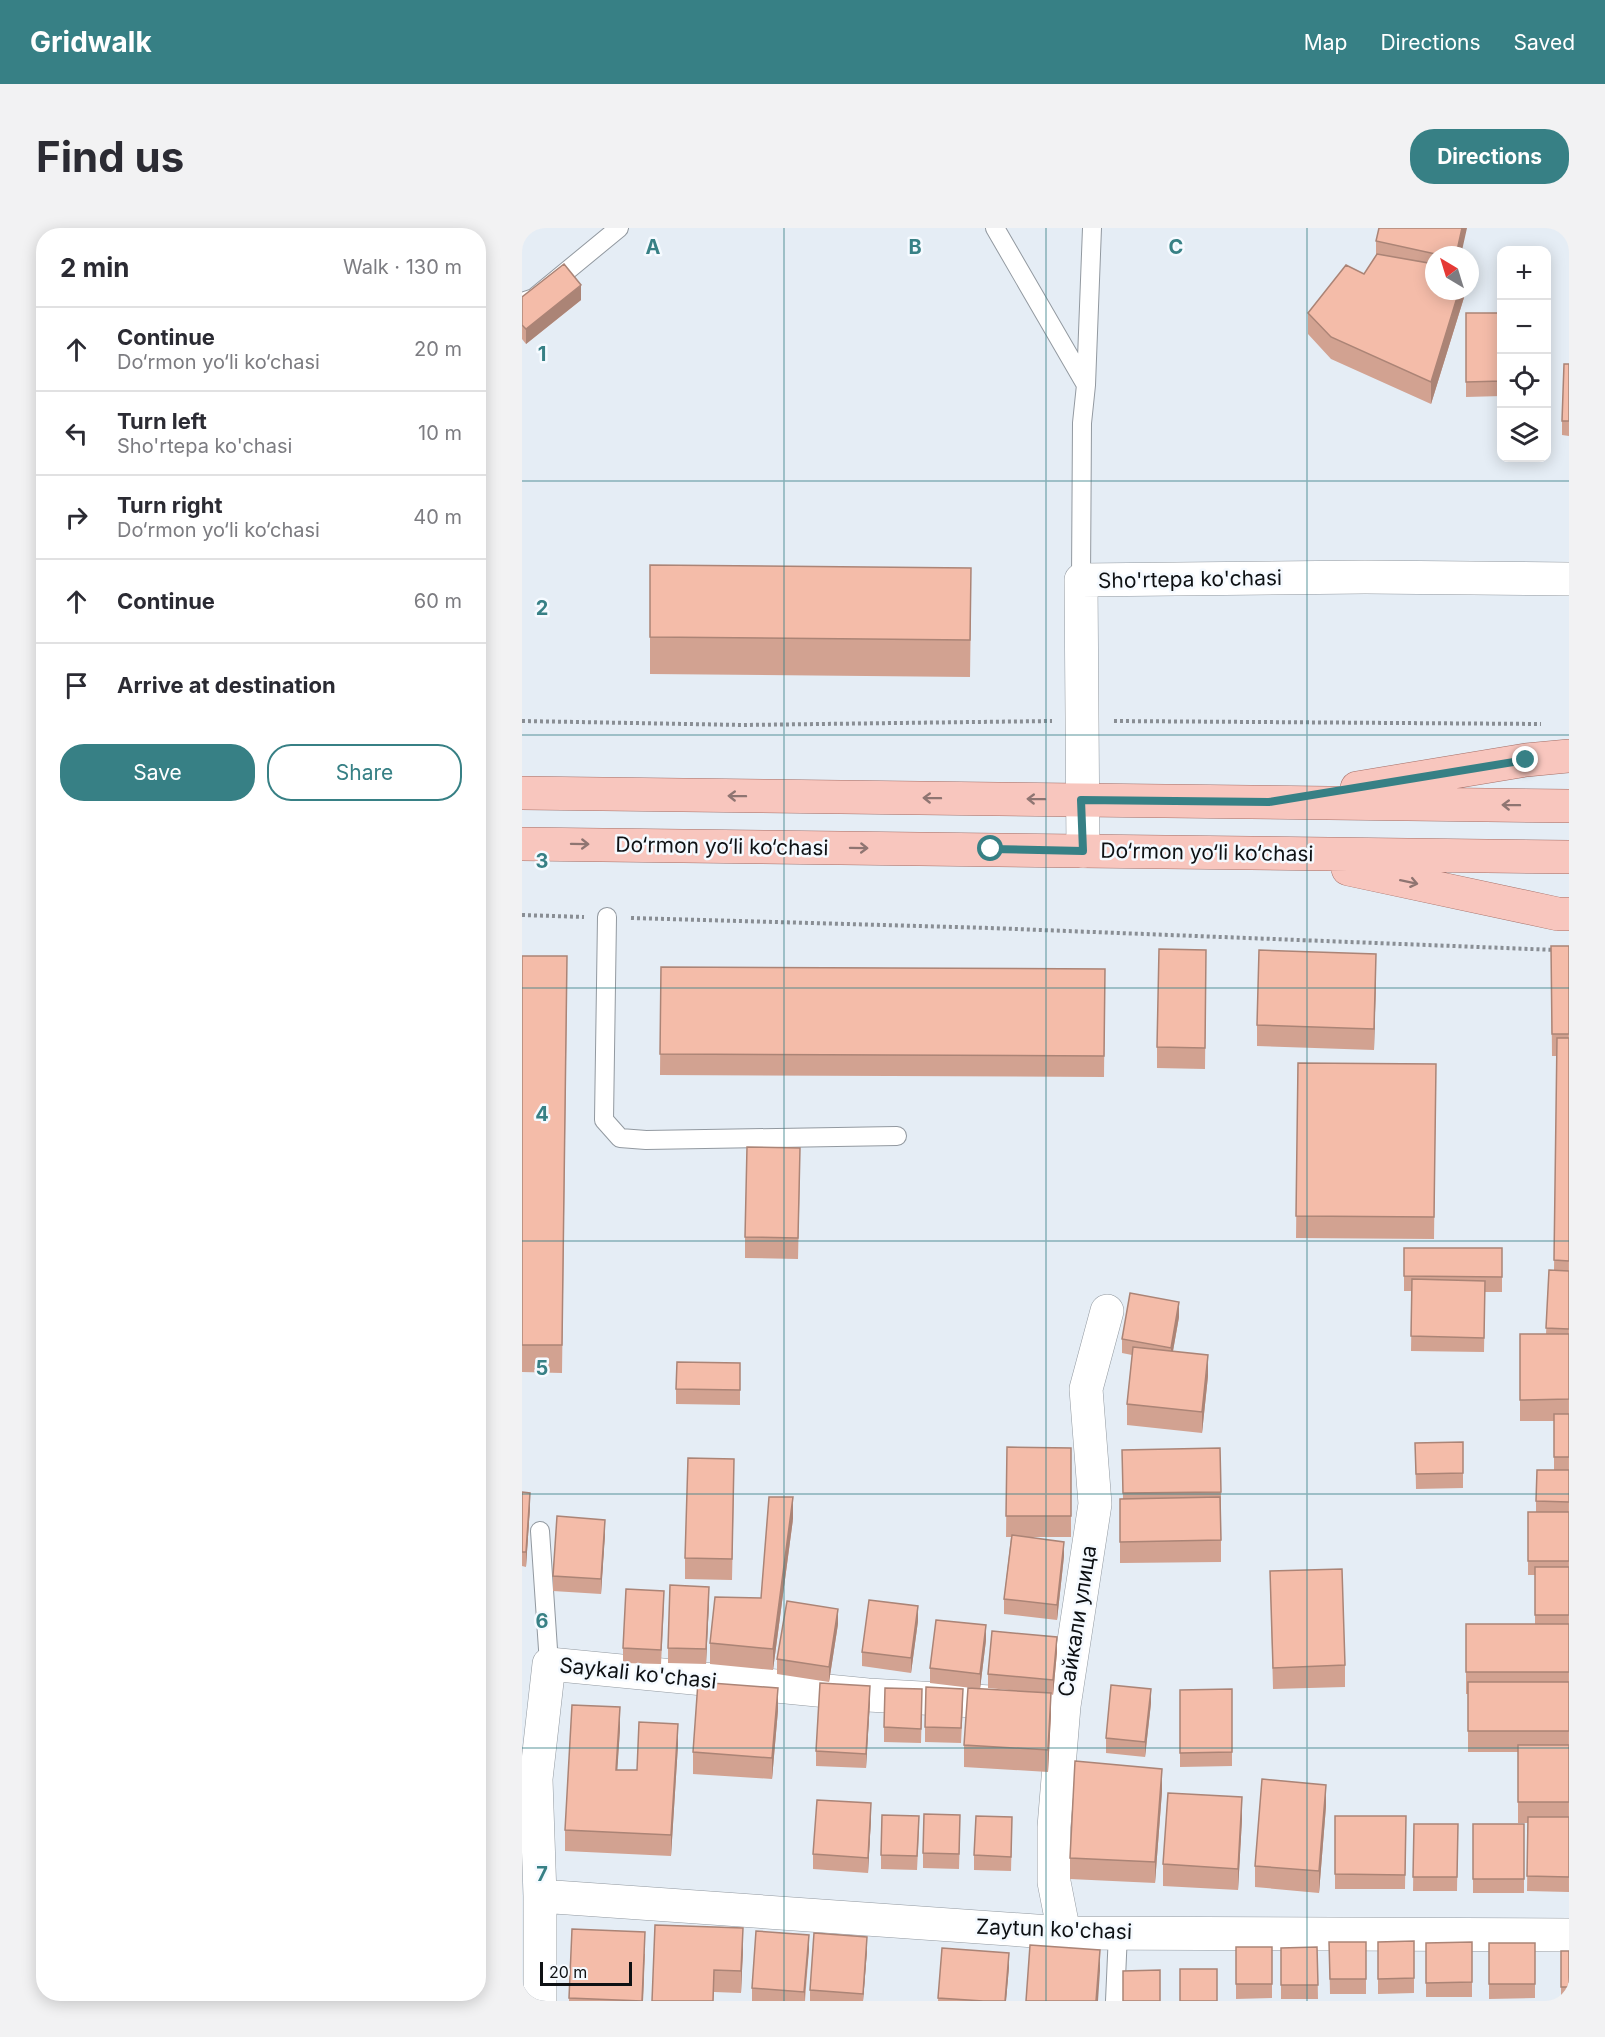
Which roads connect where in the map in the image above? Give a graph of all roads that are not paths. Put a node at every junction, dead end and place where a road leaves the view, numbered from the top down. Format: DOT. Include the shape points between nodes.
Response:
graph roads {
  1 [pos="619,228"];
  2 [pos="994,228"];
  3 [pos="1092,228"];
  4 [pos="522,302"];
  5 [pos="1086,385"];
  6 [pos="1569,579"];
  7 [pos="1081,580"];
  8 [pos="1569,756"];
  9 [pos="522,793"];
  10 [pos="1081,800"];
  11 [pos="1269,802"];
  12 [pos="1569,806"];
  13 [pos="522,844"];
  14 [pos="1083,851"];
  15 [pos="1270,853"];
  16 [pos="1569,857"];
  17 [pos="1569,914"];
  18 [pos="607,917"];
  19 [pos="897,1136"];
  20 [pos="1107,1311"];
  21 [pos="540,1531"];
  22 [pos="549,1664"];
  23 [pos="1065,1706"];
  24 [pos="540,1896"];
  25 [pos="1064,1933"];
  26 [pos="1118,1933"];
  27 [pos="1569,1935"];
  28 [pos="540,2001"];
  29 [pos="1115,2001"];
  1 -- 4 [label="lane" via="534,298"];
  2 -- 5 [label="lane"];
  3 -- 5 [label="lane"];
  5 -- 7 [label="lane" via="1082,423"];
  6 -- 7 [label="street, Sho'rtepa ko'chasi"];
  7 -- 10 [label="street, Sho'rtepa ko'chasi"];
  8 -- 11 [label="main road"];
  10 -- 9 [label="main road, one-way"];
  10 -- 11 [label="main road"];
  10 -- 14 [label="street, Sho'rtepa ko'chasi"];
  12 -- 11 [label="main road, one-way"];
  13 -- 14 [label="main road, Do‘rmon yo‘li ko‘chasi, one-way"];
  14 -- 15 [label="main road, Do‘rmon yo‘li ko‘chasi"];
  15 -- 16 [label="main road, Do‘rmon yo‘li ko‘chasi"];
  15 -- 17 [label="main road, one-way"];
  18 -- 19 [label="lane" via="604,1120 620,1138"];
  20 -- 23 [label="street, Сайкали улица" via="1086,1389 1095,1504"];
  21 -- 22 [label="lane"];
  22 -- 23 [label="street, Saykali ko'chasi" via="868,1695"];
  22 -- 24 [label="street, Saykali ko'chasi" via="536,1779"];
  23 -- 25 [label="street, Сайкали улица" via="1054,1827 1054,1882"];
  24 -- 25 [label="street, Zaytun ko'chasi"];
  24 -- 28 [label="street, Saykali ko'chasi"];
  25 -- 26 [label="street, Zaytun ko'chasi"];
  26 -- 27 [label="street, Zaytun ko'chasi"];
  26 -- 29 [label="lane"];
}
